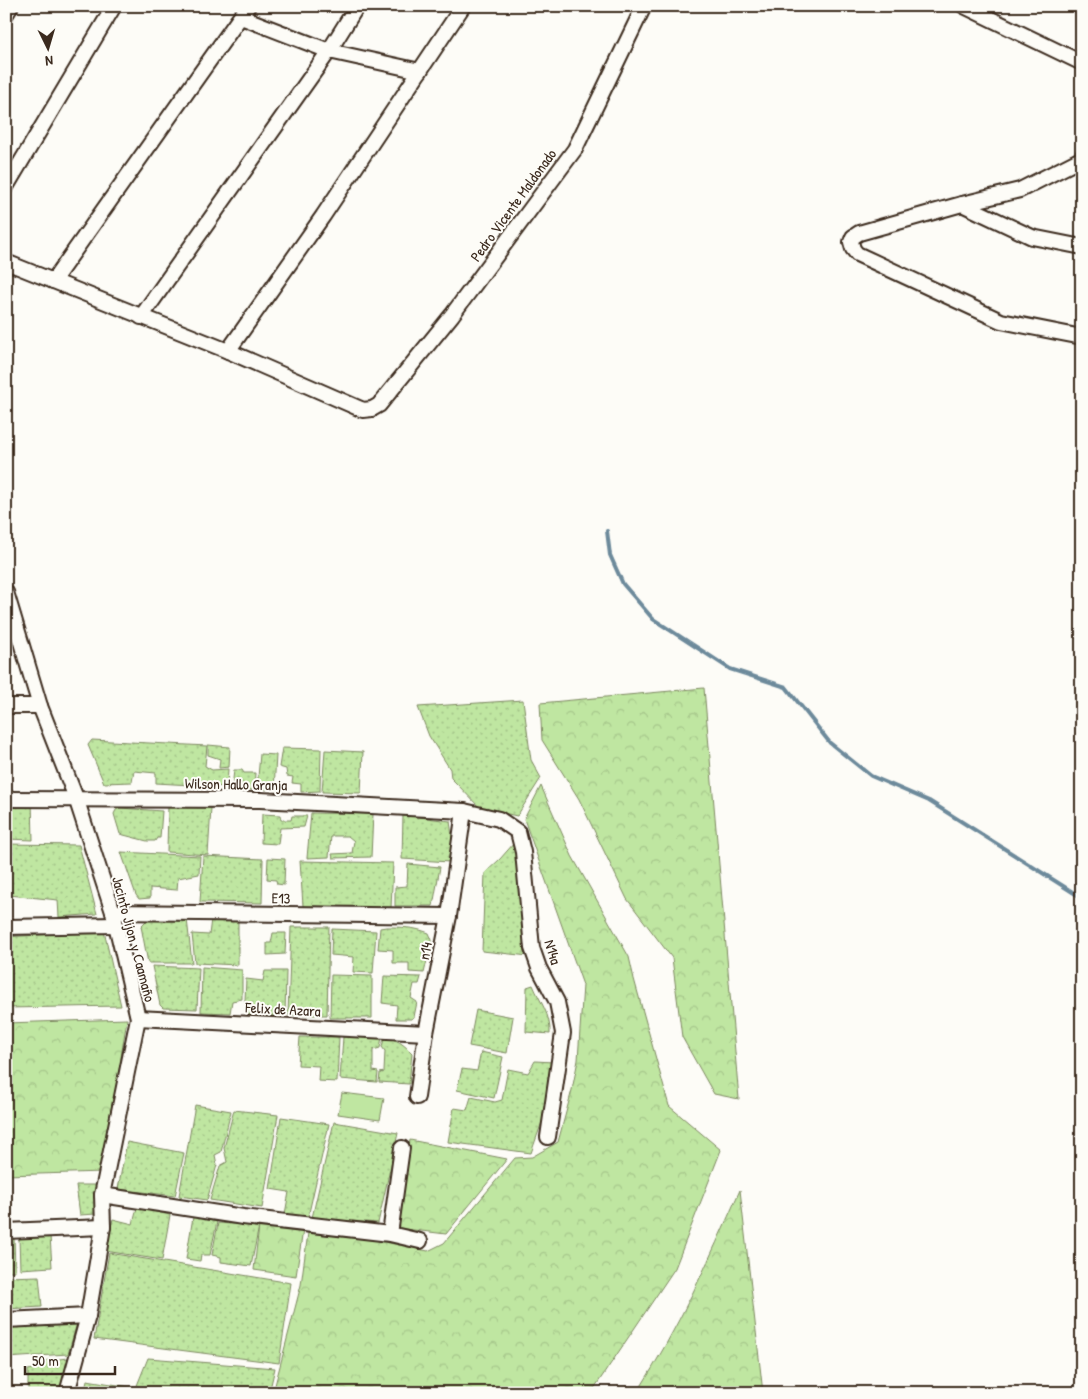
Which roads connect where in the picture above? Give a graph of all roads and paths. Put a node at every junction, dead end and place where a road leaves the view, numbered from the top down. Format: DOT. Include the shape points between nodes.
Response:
graph roads {
  1 [pos="11,6"];
  2 [pos="114,6"];
  3 [pos="357,6"];
  4 [pos="463,6"];
  5 [pos="644,6"];
  6 [pos="964,6"];
  7 [pos="245,12"];
  8 [pos="6,14"];
  9 [pos="329,51"];
  10 [pos="1082,63"];
  11 [pos="420,71"];
  12 [pos="1081,158"];
  13 [pos="6,187"];
  14 [pos="962,204"];
  15 [pos="1082,247"];
  16 [pos="6,262"];
  17 [pos="53,281"];
  18 [pos="142,317"];
  19 [pos="1082,337"];
  20 [pos="228,351"];
  21 [pos="6,592"];
  22 [pos="6,706"];
  23 [pos="40,706"];
  24 [pos="76,798"];
  25 [pos="6,799"];
  26 [pos="464,811"];
  27 [pos="448,916"];
  28 [pos="114,918"];
  29 [pos="6,926"];
  30 [pos="138,1018"];
  31 [pos="426,1033"];
  32 [pos="417,1098"];
  33 [pos="548,1136"];
  34 [pos="402,1148"];
  35 [pos="102,1195"];
  36 [pos="103,1227"];
  37 [pos="6,1231"];
  38 [pos="390,1234"];
  39 [pos="420,1241"];
  40 [pos="88,1316"];
  41 [pos="6,1320"];
  42 [pos="67,1393"];
  1 -- 8 [label="street"];
  2 -- 13 [label="street"];
  3 -- 9 [label="street"];
  4 -- 11 [label="street"];
  5 -- 20 [label="street, Pedro Vicente Maldonado" via="575,149 452,315 379,405 363,410"];
  6 -- 10 [label="street"];
  7 -- 9 [label="street"];
  7 -- 17 [label="street"];
  9 -- 11 [label="street"];
  9 -- 18 [label="street"];
  11 -- 20 [label="street"];
  12 -- 14 [label="street" via="1020,190"];
  14 -- 15 [label="street" via="1032,236"];
  14 -- 19 [label="street" via="859,233 851,242 853,249 857,254 1001,321"];
  16 -- 17 [label="street"];
  17 -- 18 [label="street"];
  18 -- 20 [label="street"];
  21 -- 23 [label="street, Jacinto Jijon y Caamaño"];
  22 -- 23 [label="street"];
  23 -- 24 [label="street, Jacinto Jijon y Caamaño"];
  24 -- 25 [label="street, Wilson Hallo Granja"];
  24 -- 26 [label="street, Wilson Hallo Granja" via="260,800"];
  24 -- 28 [label="street, Jacinto Jijon y Caamaño"];
  26 -- 27 [label="street, n14"];
  26 -- 33 [label="street, N14a" via="499,819 518,832 523,852 532,948 538,968 558,1002 562,1018 563,1033"];
  27 -- 28 [label="street, E13"];
  27 -- 31 [label="street, n14"];
  28 -- 29 [label="street, E13"];
  28 -- 30 [label="street, Jacinto Jijon y Caamaño"];
  30 -- 31 [label="street, Felix de Azara"];
  30 -- 35 [label="street, Jacinto Jijon y Caamaño"];
  31 -- 32 [label="street, n14"];
  34 -- 38 [label="street"];
  35 -- 36 [label="street, Jacinto Jijon y Caamaño"];
  35 -- 38 [label="street" via="243,1217"];
  36 -- 37 [label="street"];
  36 -- 40 [label="street, Jacinto Jijon y Caamaño"];
  38 -- 39 [label="street"];
  40 -- 41 [label="street"];
  40 -- 42 [label="street, Jacinto Jijon y Caamaño"];
}
